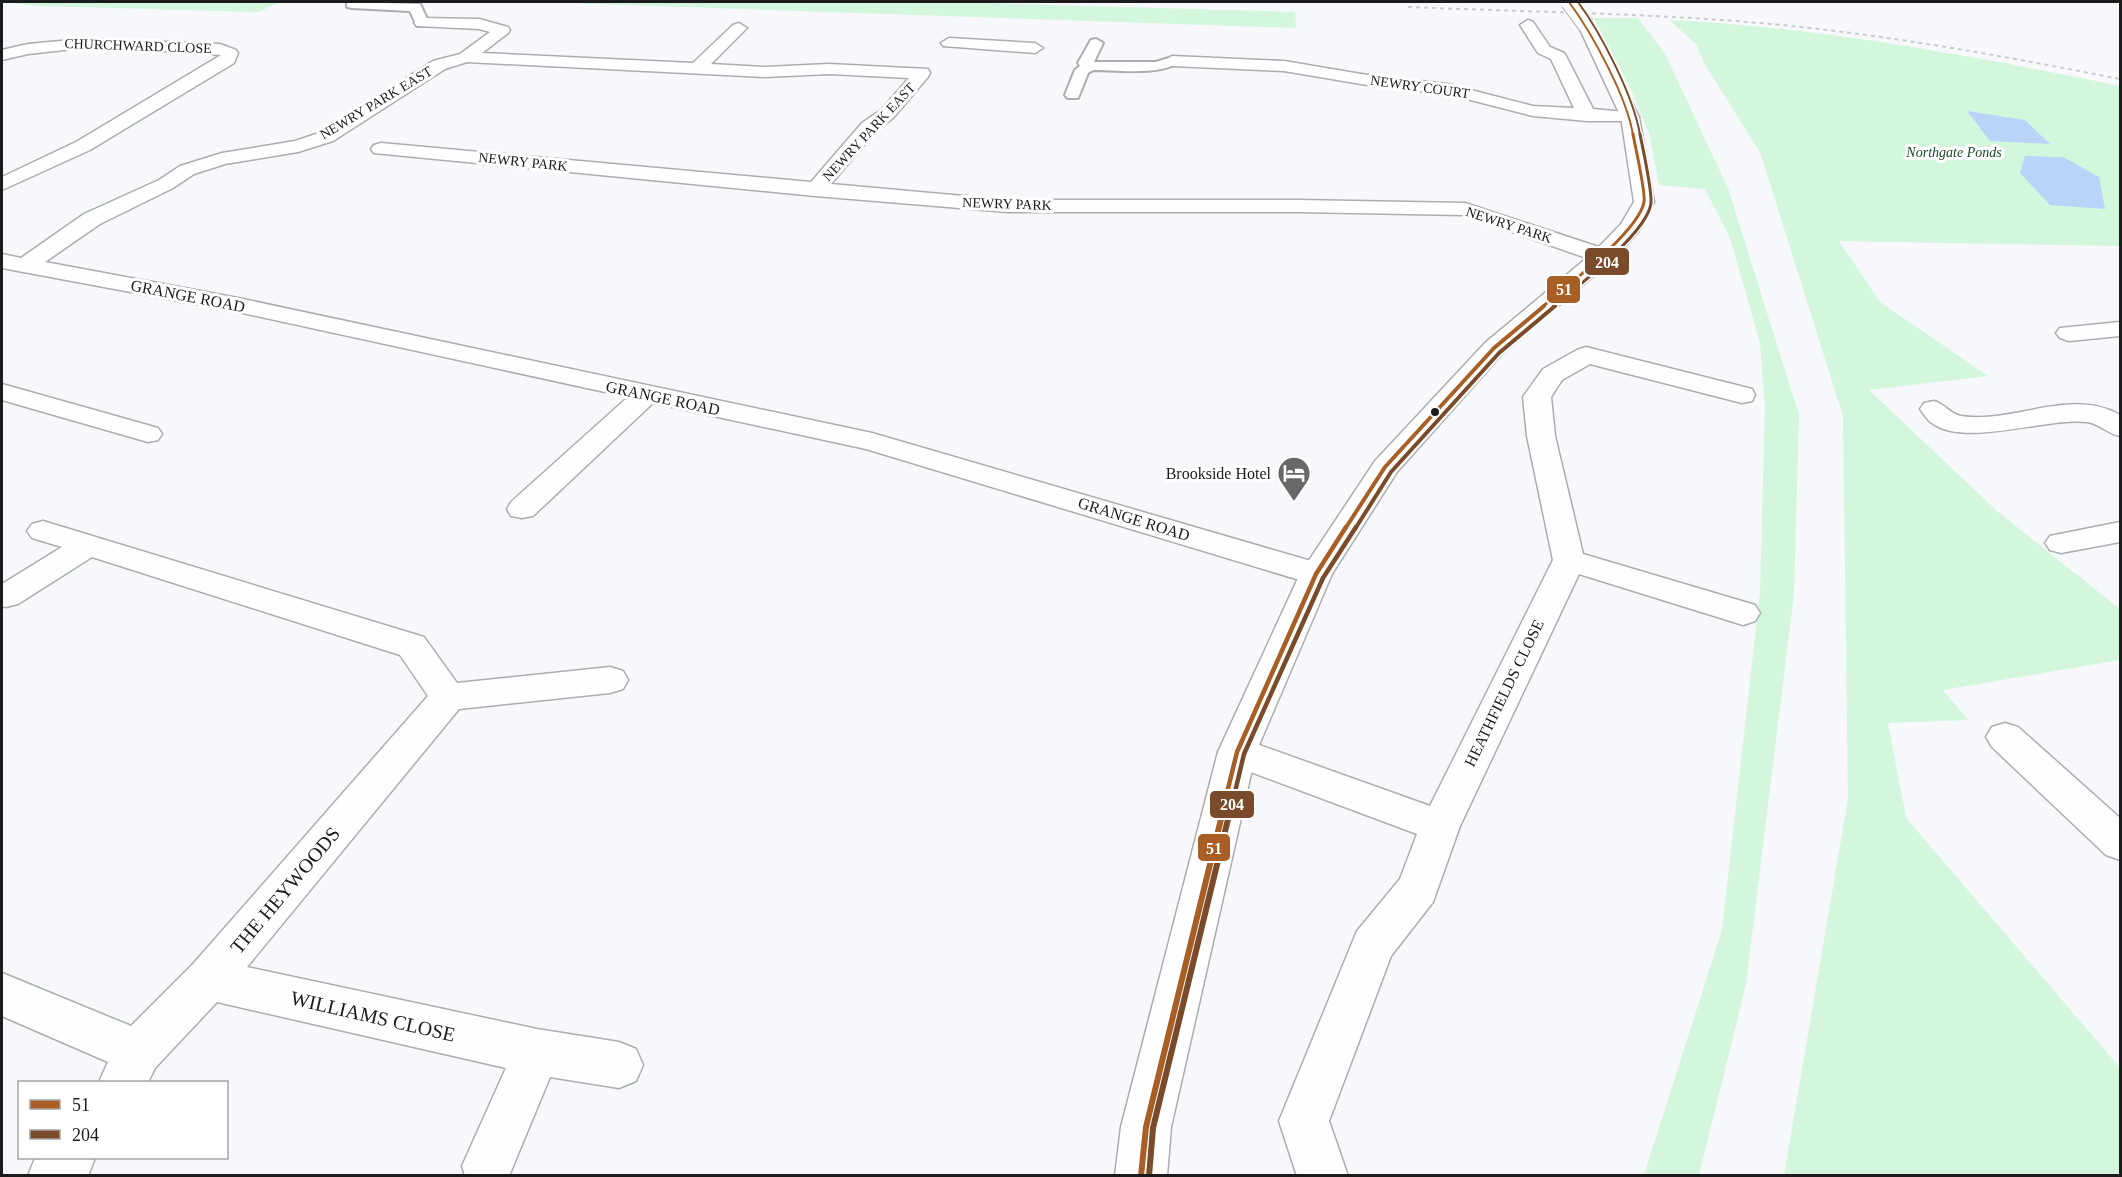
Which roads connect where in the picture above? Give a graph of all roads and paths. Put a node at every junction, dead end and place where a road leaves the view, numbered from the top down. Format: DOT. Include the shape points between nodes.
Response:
graph roads {
  1 [pos="1569,2"];
  2 [pos="352,4"];
  3 [pos="422,23"];
  4 [pos="1528,25"];
  5 [pos="739,28"];
  6 [pos="1096,43"];
  7 [pos="1035,48"];
  8 [pos="2,55"];
  9 [pos="466,57"];
  10 [pos="1172,61"];
  11 [pos="1091,66"];
  12 [pos="698,68"];
  13 [pos="922,73"];
  14 [pos="1073,95"];
  15 [pos="1587,116"];
  16 [pos="1630,117"];
  17 [pos="428,137"];
  18 [pos="381,149"];
  19 [pos="406,151"];
  20 [pos="2,164"];
  21 [pos="38,168"];
  22 [pos="2,184"];
  23 [pos="815,190"];
  24 [pos="1603,256"];
  25 [pos="14,263"];
  26 [pos="2121,329"];
  27 [pos="2069,333"];
  28 [pos="2,392"];
  29 [pos="646,395"];
  30 [pos="1742,395"];
  31 [pos="1934,409"];
  32 [pos="2121,428"];
  33 [pos="148,434"];
  34 [pos="522,510"];
  35 [pos="43,531"];
  36 [pos="2121,532"];
  37 [pos="2061,543"];
  38 [pos="87,546"];
  39 [pos="1569,560"];
  40 [pos="1316,574"];
  41 [pos="6,596"];
  42 [pos="1743,613"];
  43 [pos="610,680"];
  44 [pos="448,697"];
  45 [pos="2005,737"];
  46 [pos="1237,752"];
  47 [pos="1440,826"];
  48 [pos="2121,843"];
  49 [pos="209,979"];
  50 [pos="2,993"];
  51 [pos="537,1052"];
  52 [pos="619,1065"];
  53 [pos="131,1067"];
  54 [pos="69,1159"];
  55 [pos="487,1166"];
  56 [pos="53,1176"];
  57 [pos="1141,1176"];
  58 [pos="1323,1176"];
  1 -- 16 [label="street, bridge" via="1586,25"];
  2 -- 3 [label="lane" via="415,7"];
  3 -- 9 [label="street, NEWRY PARK EAST" via="479,24 502,30"];
  4 -- 15 [label="street" via="1544,50 1558,56"];
  5 -- 12 [label="street"];
  6 -- 11 [label="lane" via="1085,63"];
  7 -- 13 [label="street, NEWRY PARK EAST" via="951,39"];
  8 -- 21 [label="street, CHURCHWARD CLOSE" via="61,43 220,49 230,53 228,59 93,140"];
  9 -- 12 [label="street, NEWRY PARK EAST"];
  9 -- 25 [label="street, NEWRY PARK EAST" via="439,65 326,137 187,170"];
  10 -- 11 [label="lane" via="1158,66"];
  10 -- 15 [label="street, NEWRY COURT" via="1209,71 1284,66 1448,89 1533,111"];
  11 -- 14 [label="lane" via="1082,70"];
  12 -- 13 [label="street, NEWRY PARK EAST"];
  13 -- 23 [label="street, NEWRY PARK EAST"];
  15 -- 16 [label="street, NEWRY COURT"];
  16 -- 24 [label="street" via="1644,202 1630,227"];
  17 -- 19 [label="street"];
  18 -- 19 [label="street, NEWRY PARK"];
  19 -- 23 [label="street, NEWRY PARK"];
  20 -- 21 [label="street"];
  21 -- 22 [label="street, CHURCHWARD CLOSE"];
  23 -- 24 [label="street, NEWRY PARK" via="1008,206 1466,209"];
  24 -- 40 [label="street" via="1494,348 1385,467"];
  25 -- 29 [label="street, GRANGE ROAD" via="238,305"];
  26 -- 27 [label="street"];
  28 -- 33 [label="street"];
  29 -- 34 [label="street"];
  29 -- 40 [label="street, GRANGE ROAD" via="872,442"];
  30 -- 39 [label="street" via="1586,355 1552,375 1537,397 1541,436"];
  31 -- 32 [label="street" via="1944,419 1960,424 2078,414 2106,418"];
  35 -- 38 [label="street"];
  36 -- 37 [label="street"];
  38 -- 41 [label="street"];
  38 -- 44 [label="street" via="412,646"];
  39 -- 42 [label="street"];
  39 -- 47 [label="street, HEATHFIELDS CLOSE"];
  40 -- 46 [label="street"];
  43 -- 44 [label="street"];
  44 -- 49 [label="street, THE HEYWOODS"];
  45 -- 48 [label="street"];
  46 -- 47 [label="street"];
  46 -- 57 [label="street" via="1146,1127"];
  47 -- 58 [label="street, HEATHFIELDS CLOSE" via="1418,889 1373,945 1304,1121"];
  49 -- 51 [label="street, WILLIAMS CLOSE"];
  49 -- 53 [label="street, THE HEYWOODS"];
  50 -- 53 [label="street"];
  51 -- 52 [label="street, WILLIAMS CLOSE"];
  51 -- 55 [label="street"];
  54 -- 56 [label="street"];
}
